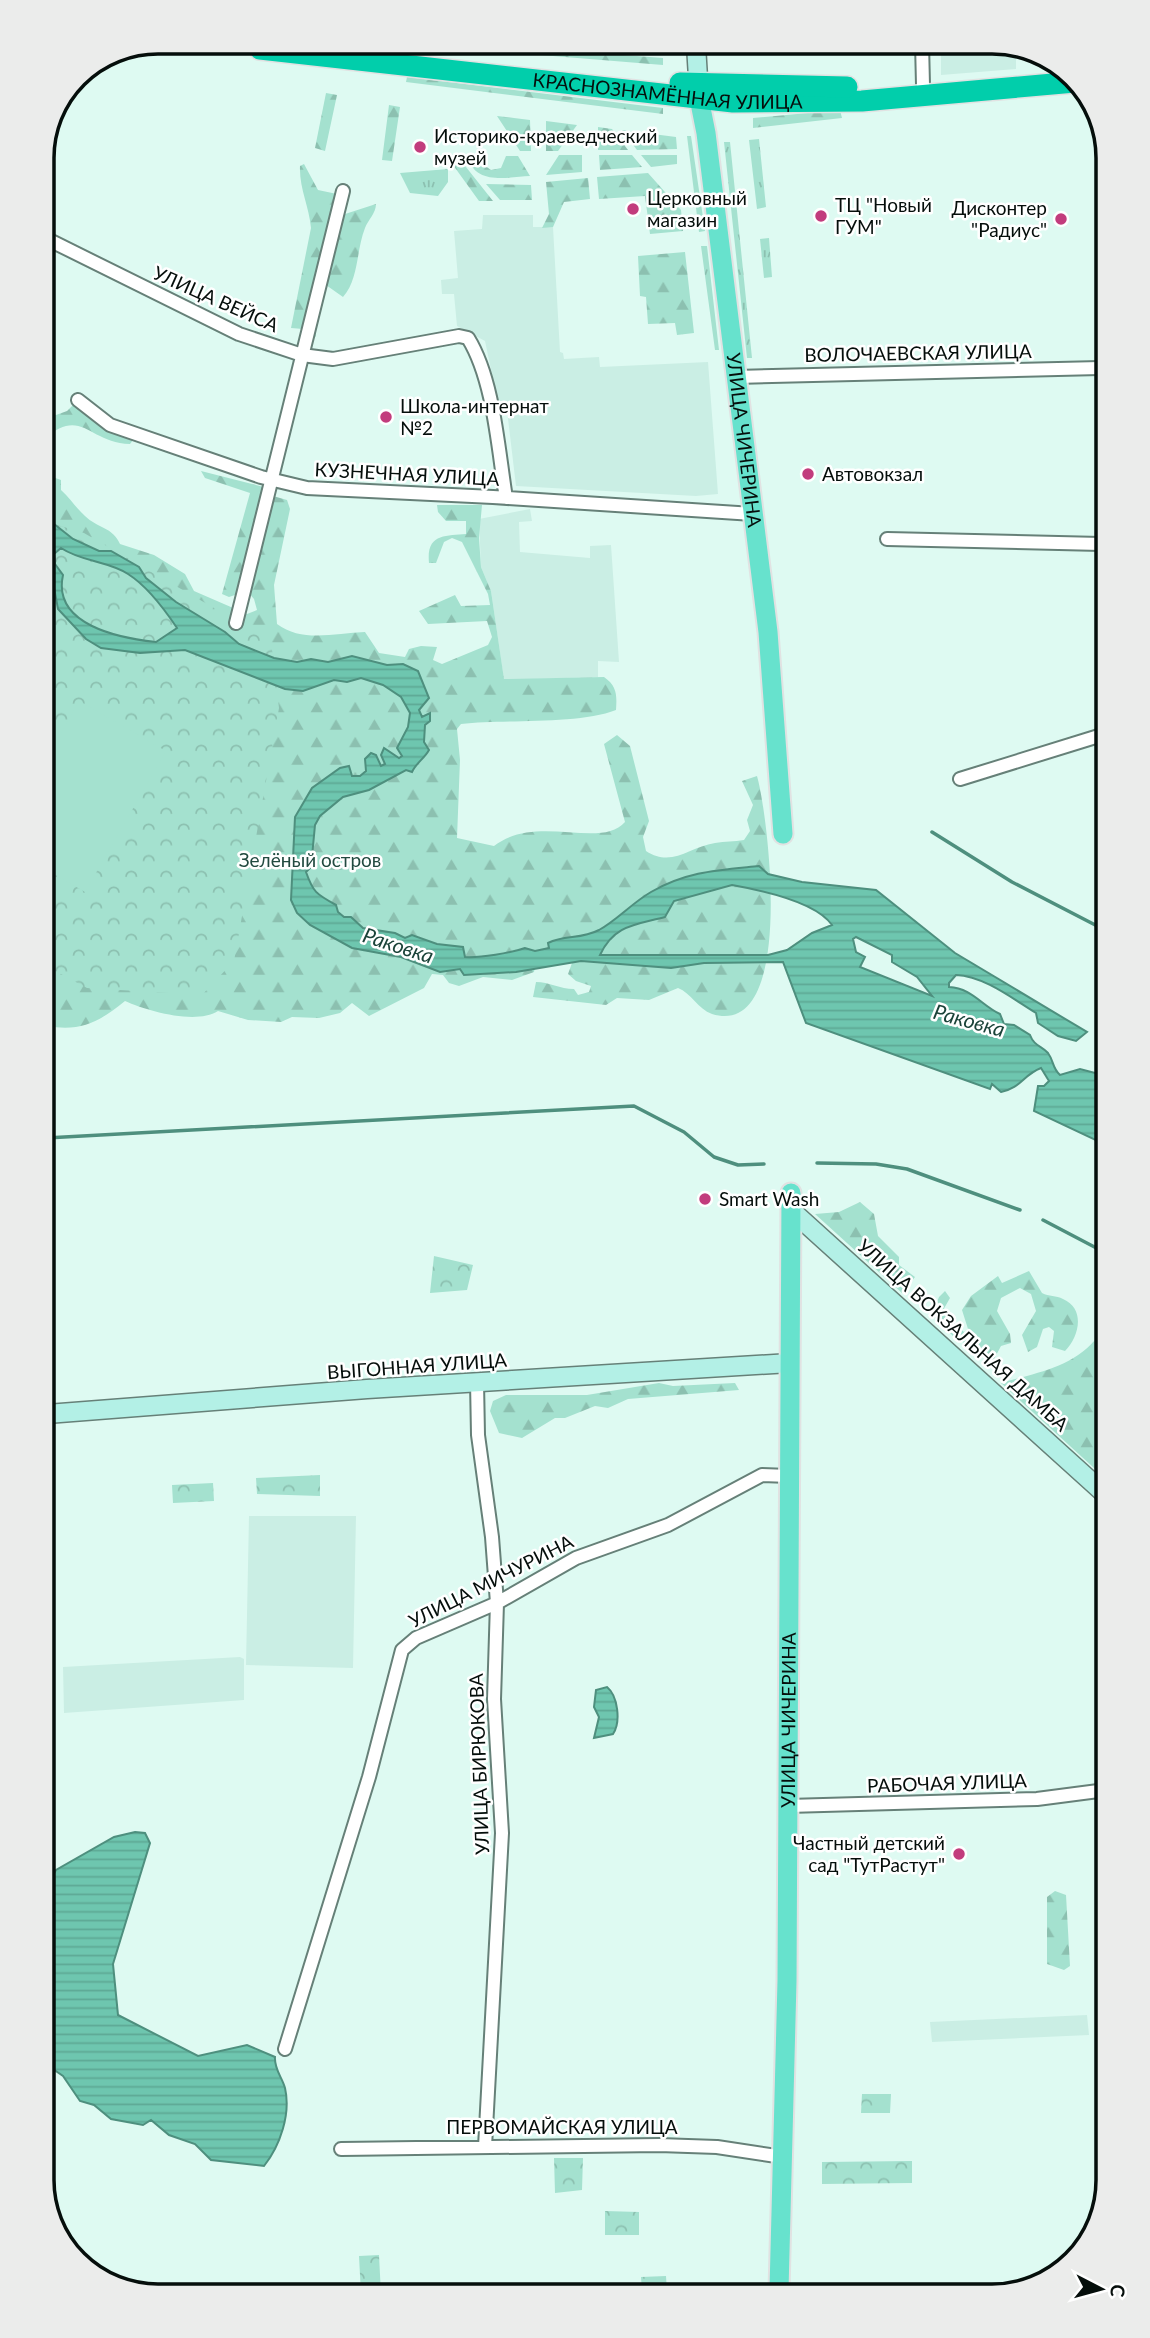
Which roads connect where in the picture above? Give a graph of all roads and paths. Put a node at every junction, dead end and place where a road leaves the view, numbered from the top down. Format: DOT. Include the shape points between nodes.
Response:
graph roads {
  1 [pos="305,54"];
  2 [pos="408,54"];
  3 [pos="696,54"];
  4 [pos="923,54"];
  5 [pos="1051,73"];
  6 [pos="1062,83"];
  7 [pos="925,91"];
  8 [pos="698,92"];
  9 [pos="343,191"];
  10 [pos="54,242"];
  11 [pos="302,355"];
  12 [pos="1096,368"];
  13 [pos="736,377"];
  14 [pos="78,400"];
  15 [pos="273,480"];
  16 [pos="506,498"];
  17 [pos="753,514"];
  18 [pos="887,539"];
  19 [pos="1096,544"];
  20 [pos="236,624"];
  21 [pos="1096,737"];
  22 [pos="960,779"];
  23 [pos="783,834"];
  24 [pos="791,1201"];
  25 [pos="790,1363"];
  26 [pos="477,1382"];
  27 [pos="54,1413"];
  28 [pos="789,1476"];
  29 [pos="1096,1485"];
  30 [pos="497,1603"];
  31 [pos="1096,1791"];
  32 [pos="788,1806"];
  33 [pos="285,2049"];
  34 [pos="485,2147"];
  35 [pos="341,2149"];
  36 [pos="783,2157"];
  37 [pos="779,2284"];
  1 -- 8 [label="highway, КРАСНОЗНАМЁННАЯ УЛИЦА"];
  2 -- 8 [label="highway, КРАСНОЗНАМЁННАЯ УЛИЦА"];
  3 -- 8 [label="street, УЛИЦА ЧИЧЕРИНА"];
  4 -- 7 [label="street"];
  5 -- 7 [label="highway, КРАСНОЗНАМЁННАЯ УЛИЦА"];
  6 -- 7 [label="highway, КРАСНОЗНАМЁННАЯ УЛИЦА"];
  7 -- 8 [label="highway, КРАСНОЗНАМЁННАЯ УЛИЦА"];
  8 -- 13 [label="main road, УЛИЦА ЧИЧЕРИНА"];
  9 -- 11 [label="street"];
  10 -- 11 [label="street, УЛИЦА ВЕЙСА" via="239,334"];
  11 -- 15 [label="street"];
  11 -- 16 [label="street, УЛИЦА ВЕЙСА" via="333,359 468,338 478,355 495,425"];
  12 -- 13 [label="street, ВОЛОЧАЕВСКАЯ УЛИЦА"];
  13 -- 17 [label="main road, УЛИЦА ЧИЧЕРИНА"];
  14 -- 15 [label="street, КУЗНЕЧНАЯ УЛИЦА" via="110,425"];
  15 -- 16 [label="street, КУЗНЕЧНАЯ УЛИЦА" via="307,488"];
  15 -- 20 [label="street"];
  16 -- 17 [label="street, КУЗНЕЧНАЯ УЛИЦА"];
  17 -- 23 [label="main road, УЛИЦА ЧИЧЕРИНА" via="768,632"];
  18 -- 19 [label="street"];
  21 -- 22 [label="street"];
  24 -- 25 [label="main road, УЛИЦА ЧИЧЕРИНА"];
  24 -- 29 [label="street, УЛИЦА ВОКЗАЛЬНАЯ ДАМБА"];
  25 -- 26 [label="street, ВЫГОННАЯ УЛИЦА"];
  25 -- 28 [label="main road, УЛИЦА ЧИЧЕРИНА"];
  26 -- 27 [label="street, ВЫГОННАЯ УЛИЦА"];
  26 -- 30 [label="street, УЛИЦА БИРЮКОВА" via="478,1435"];
  28 -- 30 [label="street, УЛИЦА МИЧУРИНА" via="762,1475 668,1525 576,1558"];
  28 -- 32 [label="main road, УЛИЦА ЧИЧЕРИНА"];
  30 -- 33 [label="street, УЛИЦА МИЧУРИНА" via="434,1628 402,1650 396,1662 369,1777"];
  30 -- 34 [label="street, УЛИЦА БИРЮКОВА" via="494,1699 502,1833"];
  31 -- 32 [label="street, РАБОЧАЯ УЛИЦА" via="1037,1799"];
  32 -- 36 [label="main road, УЛИЦА ЧИЧЕРИНА"];
  34 -- 35 [label="street, ПЕРВОМАЙСКАЯ УЛИЦА"];
  34 -- 36 [label="street, ПЕРВОМАЙСКАЯ УЛИЦА" via="704,2146"];
  36 -- 37 [label="main road, УЛИЦА ЧИЧЕРИНА"];
}
